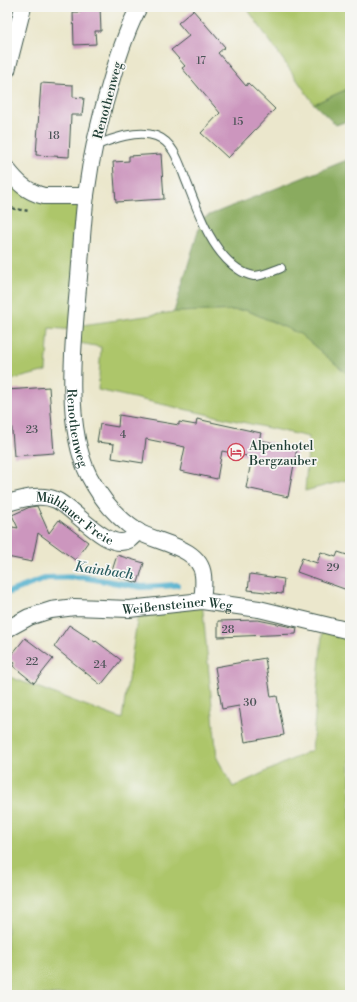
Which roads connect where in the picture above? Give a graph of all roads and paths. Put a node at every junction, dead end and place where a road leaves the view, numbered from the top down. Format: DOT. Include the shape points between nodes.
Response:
graph roads {
  1 [pos="23,7"];
  2 [pos="139,7"];
  3 [pos="7,70"];
  4 [pos="94,146"];
  5 [pos="7,169"];
  6 [pos="86,196"];
  7 [pos="281,268"];
  8 [pos="7,503"];
  9 [pos="138,531"];
  10 [pos="202,602"];
  11 [pos="7,629"];
  12 [pos="350,631"];
  1 -- 3 [label="street"];
  2 -- 4 [label="street, Renothenweg" via="121,49"];
  4 -- 6 [label="street, Renothenweg"];
  4 -- 7 [label="lane" via="119,137 143,134 156,135 166,141 174,150 202,218 223,257 242,271 254,276"];
  5 -- 6 [label="street" via="18,183 38,194"];
  6 -- 9 [label="street, Renothenweg" via="74,342 73,404 76,436 82,458 104,500"];
  8 -- 9 [label="street, Mühlauer Freie" via="43,496 55,500 68,507 104,537 116,542 128,540"];
  9 -- 10 [label="street, Renothenweg" via="188,553 197,561 203,574"];
  10 -- 11 [label="street, Weißensteiner Weg" via="129,609 75,607 51,610 29,617"];
  10 -- 12 [label="street, Weißensteiner Weg" via="259,609"];
}
